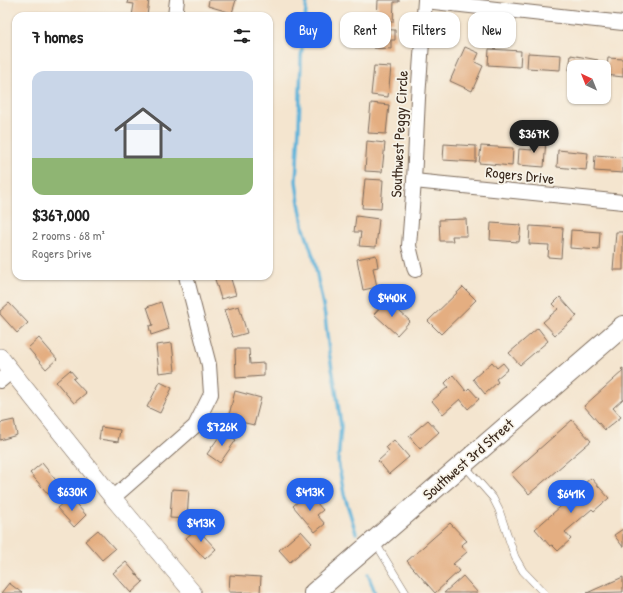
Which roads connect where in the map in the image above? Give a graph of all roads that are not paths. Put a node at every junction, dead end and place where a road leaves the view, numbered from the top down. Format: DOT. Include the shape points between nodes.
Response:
graph roads {
  1 [pos="177,0"];
  2 [pos="425,0"];
  3 [pos="176,12"];
  4 [pos="623,23"];
  5 [pos="414,181"];
  6 [pos="623,202"];
  7 [pos="415,270"];
  8 [pos="187,280"];
  9 [pos="623,326"];
  10 [pos="0,357"];
  11 [pos="6,376"];
  12 [pos="462,464"];
  13 [pos="113,498"];
  14 [pos="374,540"];
  15 [pos="193,593"];
  16 [pos="314,593"];
  17 [pos="406,593"];
  18 [pos="544,593"];
  1 -- 3 [label="street"];
  2 -- 4 [label="street"];
  2 -- 5 [label="street, Southwest Peggy Circle"];
  5 -- 6 [label="street, Rogers Drive"];
  5 -- 7 [label="street, Southwest Peggy Circle" via="409,246"];
  8 -- 13 [label="street" via="209,365 211,394 195,426"];
  9 -- 12 [label="main road, Southwest 3rd Street"];
  10 -- 11 [label="street"];
  11 -- 13 [label="street"];
  12 -- 14 [label="main road, Southwest 3rd Street"];
  12 -- 18 [label="lane" via="493,498 515,557 523,571"];
  13 -- 15 [label="street"];
  14 -- 16 [label="main road, Southwest 3rd Street"];
  14 -- 17 [label="lane"];
}
